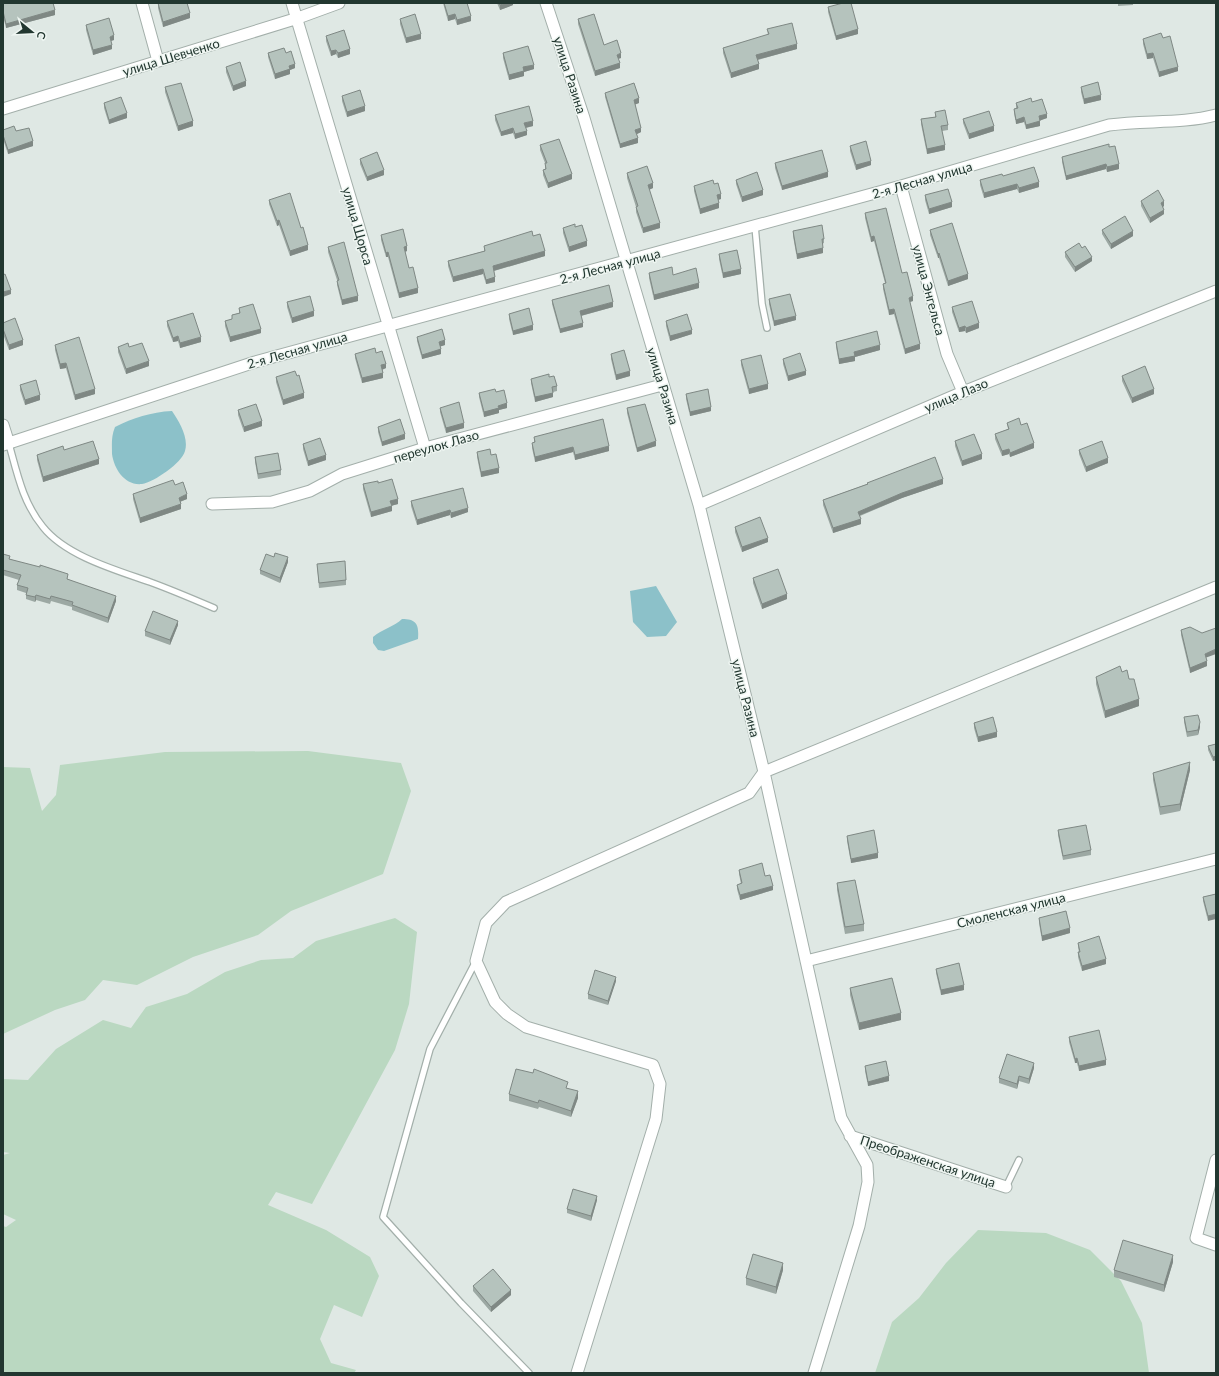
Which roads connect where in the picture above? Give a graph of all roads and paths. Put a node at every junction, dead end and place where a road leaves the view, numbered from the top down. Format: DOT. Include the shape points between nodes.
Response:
graph roads {
  1 [pos="142,3"];
  2 [pos="292,3"];
  3 [pos="339,3"];
  4 [pos="546,3"];
  5 [pos="298,18"];
  6 [pos="158,62"];
  7 [pos="3,109"];
  8 [pos="1216,115"];
  9 [pos="901,186"];
  10 [pos="755,226"];
  11 [pos="626,262"];
  12 [pos="1216,291"];
  13 [pos="387,325"];
  14 [pos="767,328"];
  15 [pos="662,385"];
  16 [pos="963,392"];
  17 [pos="3,425"];
  18 [pos="6,444"];
  19 [pos="425,448"];
  20 [pos="212,504"];
  21 [pos="699,505"];
  22 [pos="1216,587"];
  23 [pos="214,608"];
  24 [pos="764,772"];
  25 [pos="1216,859"];
  26 [pos="476,961"];
  27 [pos="806,962"];
  28 [pos="850,1136"];
  29 [pos="1019,1160"];
  30 [pos="1216,1160"];
  31 [pos="1006,1187"];
  32 [pos="1216,1245"];
  33 [pos="529,1373"];
  34 [pos="577,1373"];
  35 [pos="814,1373"];
  1 -- 6 [label="street"];
  2 -- 5 [label="street, улица Щорса"];
  3 -- 5 [label="street, улица Шевченко"];
  4 -- 11 [label="street, улица Разина" via="584,118"];
  5 -- 6 [label="street, улица Шевченко"];
  5 -- 13 [label="street, улица Щорса"];
  6 -- 7 [label="street, улица Шевченко"];
  8 -- 9 [label="street, 2-я Лесная улица" via="1109,125"];
  9 -- 10 [label="street, 2-я Лесная улица"];
  9 -- 16 [label="street, улица Энгельса" via="947,354"];
  10 -- 11 [label="street, 2-я Лесная улица"];
  10 -- 14 [label="lane" via="762,304"];
  11 -- 13 [label="street, 2-я Лесная улица"];
  11 -- 15 [label="street, улица Разина"];
  12 -- 16 [label="street, улица Лазо"];
  13 -- 18 [label="street, 2-я Лесная улица" via="255,362"];
  13 -- 19 [label="street, улица Щорса"];
  15 -- 19 [label="street, переулок Лазо"];
  15 -- 21 [label="street, улица Разина"];
  16 -- 21 [label="street, улица Лазо"];
  17 -- 18 [label="street"];
  18 -- 23 [label="lane" via="22,492 43,528 64,545 94,563"];
  19 -- 20 [label="street, переулок Лазо" via="342,474 310,491 272,502"];
  21 -- 24 [label="street, улица Разина"];
  22 -- 24 [label="street"];
  24 -- 26 [label="street" via="750,793 506,902 486,923"];
  24 -- 27 [label="street, улица Разина"];
  25 -- 27 [label="street, Смоленская улица"];
  26 -- 33 [label="lane" via="430,1049 384,1217 461,1303"];
  26 -- 34 [label="street" via="495,1002 526,1027 653,1065 660,1084 656,1119"];
  27 -- 28 [label="street, улица Разина" via="841,1118"];
  28 -- 31 [label="street, Преображенская улица"];
  28 -- 35 [label="street, улица Разина" via="867,1166 868,1182 859,1226"];
  29 -- 31 [label="lane"];
  30 -- 32 [label="street" via="1196,1238"];
}
